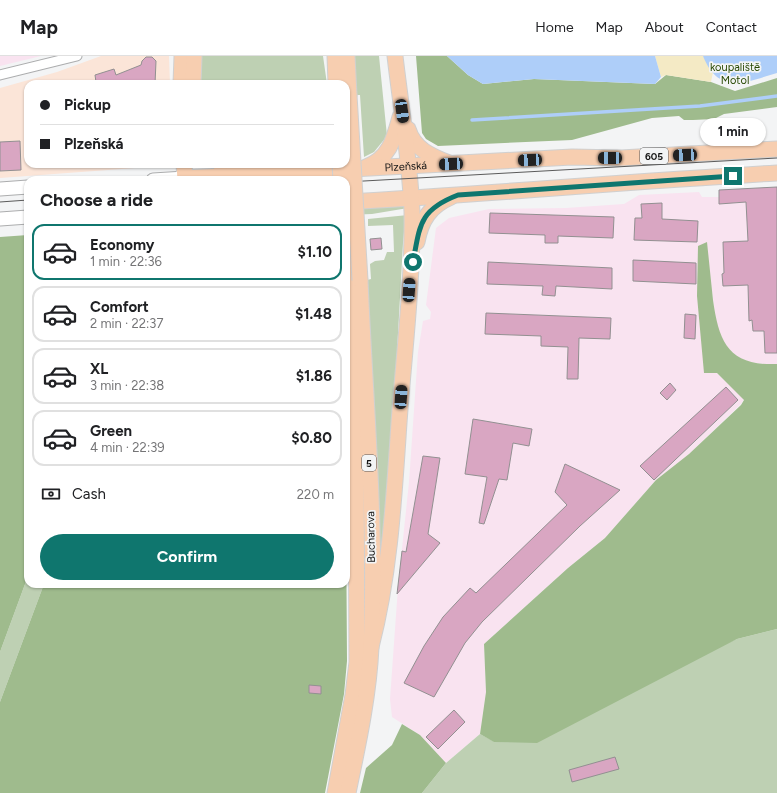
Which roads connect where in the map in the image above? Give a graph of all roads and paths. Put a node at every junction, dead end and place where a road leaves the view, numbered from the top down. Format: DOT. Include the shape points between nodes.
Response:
graph roads {
  1 [pos="77,56"];
  2 [pos="182,56"];
  3 [pos="194,56"];
  4 [pos="330,56"];
  5 [pos="335,56"];
  6 [pos="347,56"];
  7 [pos="395,56"];
  8 [pos="0,75"];
  9 [pos="181,80"];
  10 [pos="193,80"];
  11 [pos="335,80"];
  12 [pos="348,80"];
  13 [pos="402,111"];
  14 [pos="350,142"];
  15 [pos="777,150"];
  16 [pos="451,164"];
  17 [pos="408,166"];
  18 [pos="236,168"];
  19 [pos="357,169"];
  20 [pos="777,173"];
  21 [pos="185,174"];
  22 [pos="261,174"];
  23 [pos="175,176"];
  24 [pos="24,187"];
  25 [pos="0,189"];
  26 [pos="458,195"];
  27 [pos="410,198"];
  28 [pos="350,202"];
  29 [pos="24,217"];
  30 [pos="0,219"];
  31 [pos="350,273"];
  32 [pos="410,276"];
  33 [pos="353,281"];
  34 [pos="350,480"];
  35 [pos="356,495"];
  36 [pos="371,647"];
  37 [pos="355,722"];
  38 [pos="348,764"];
  39 [pos="335,793"];
  40 [pos="348,793"];
  1 -- 8 [label="street"];
  2 -- 9 [label="main road"];
  3 -- 10 [label="main road"];
  4 -- 11 [label="main road"];
  5 -- 11 [label="main road"];
  6 -- 12 [label="main road, 5, bridge"];
  7 -- 13 [label="main road"];
  13 -- 16 [label="main road" via="414,142 423,150"];
  13 -- 17 [label="main road"];
  13 -- 19 [label="main road" via="393,143 388,151 374,164"];
  14 -- 33 [label="main road, 5, bridge"];
  15 -- 16 [label="main road, Plzeňská / 605"];
  16 -- 17 [label="main road, Plzeňská / 605"];
  17 -- 19 [label="main road, Plzeňská / 605"];
  17 -- 27 [label="main road"];
  18 -- 22 [label="main road"];
  19 -- 22 [label="main road, Plzeňská / 605"];
  20 -- 26 [label="main road, 605"];
  21 -- 22 [label="main road, Plzeňská / 605"];
  21 -- 23 [label="main road, Plzeňská / 605"];
  24 -- 25 [label="main road"];
  26 -- 27 [label="main road, 605"];
  26 -- 32 [label="main road" via="439,203 425,217 418,236"];
  27 -- 28 [label="main road, 605"];
  27 -- 32 [label="main road"];
  29 -- 30 [label="main road"];
  31 -- 33 [label="main road, 5"];
  32 -- 36 [label="main road" via="397,458 386,565 381,606"];
  33 -- 35 [label="main road, Bucharova / 5"];
  33 -- 36 [label="main road, Bucharova / 5" via="370,482"];
  34 -- 35 [label="main road"];
  35 -- 37 [label="main road, Bucharova / 5"];
  36 -- 37 [label="main road, Bucharova / 5"];
  37 -- 38 [label="main road, Bucharova / 5"];
  38 -- 39 [label="main road, Bucharova / 5"];
  38 -- 40 [label="main road, Bucharova / 5"];
}
